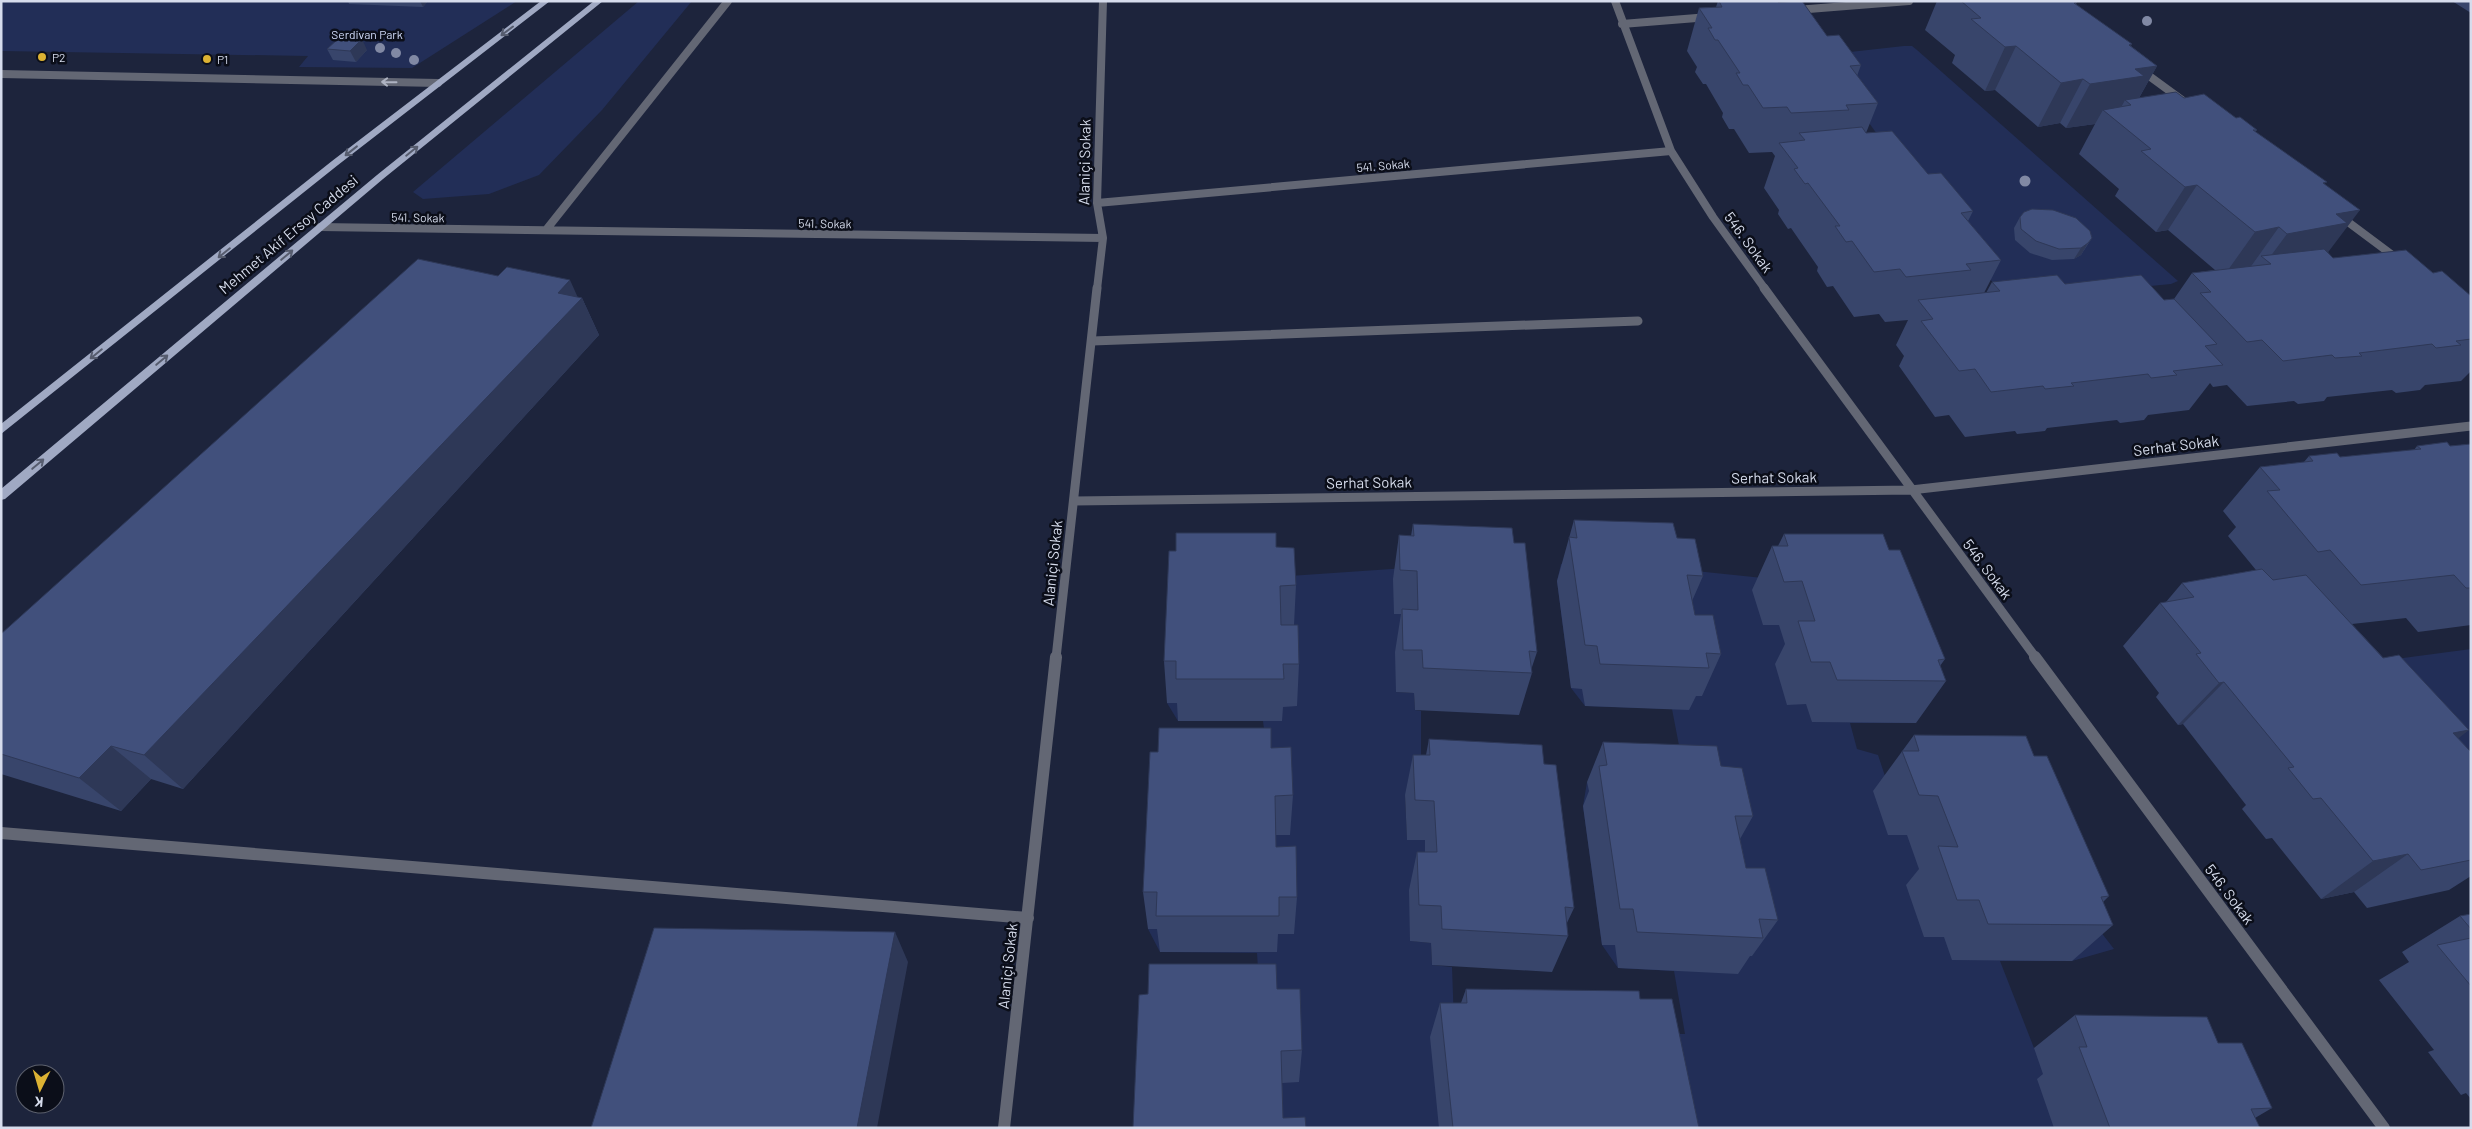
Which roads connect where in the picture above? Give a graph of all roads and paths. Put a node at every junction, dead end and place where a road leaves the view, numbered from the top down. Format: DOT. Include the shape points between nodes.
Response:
graph roads {
  1 [pos="546,1"];
  2 [pos="599,1"];
  3 [pos="728,1"];
  4 [pos="1103,1"];
  5 [pos="1615,1"];
  6 [pos="1909,1"];
  7 [pos="1790,11"];
  8 [pos="1721,16"];
  9 [pos="1622,24"];
  10 [pos="2135,66"];
  11 [pos="1,74"];
  12 [pos="438,83"];
  13 [pos="2191,107"];
  14 [pos="1671,151"];
  15 [pos="1097,203"];
  16 [pos="2335,212"];
  17 [pos="320,227"];
  18 [pos="546,230"];
  19 [pos="1103,238"];
  20 [pos="2407,265"];
  21 [pos="1638,321"];
  22 [pos="1092,340"];
  23 [pos="2471,426"];
  24 [pos="1,430"];
  25 [pos="1911,490"];
  26 [pos="1,496"];
  27 [pos="1074,501"];
  28 [pos="1,834"];
  29 [pos="1028,918"];
  30 [pos="1004,1128"];
  31 [pos="2384,1128"];
  1 -- 12 [label="main road, Mehmet Akif Ersoy Caddesi, one-way"];
  17 -- 2 [label="main road, Mehmet Akif Ersoy Caddesi, one-way"];
  3 -- 18 [label="street"];
  4 -- 15 [label="street, Alaniçi Sokak"];
  5 -- 9 [label="street, 546. Sokak"];
  6 -- 7 [label="street"];
  8 -- 9 [label="street"];
  9 -- 14 [label="street, 546. Sokak"];
  10 -- 13 [label="street"];
  12 -- 11 [label="street, one-way"];
  12 -- 24 [label="main road, Mehmet Akif Ersoy Caddesi, one-way"];
  14 -- 15 [label="street, 541. Sokak"];
  14 -- 25 [label="street, 546. Sokak" via="1718,225"];
  15 -- 19 [label="street, Alaniçi Sokak"];
  16 -- 20 [label="street"];
  17 -- 18 [label="street, 541. Sokak"];
  26 -- 17 [label="main road, Mehmet Akif Ersoy Caddesi, one-way"];
  18 -- 19 [label="street, 541. Sokak"];
  19 -- 22 [label="street, Alaniçi Sokak"];
  21 -- 22 [label="street"];
  22 -- 27 [label="street, Alaniçi Sokak"];
  23 -- 25 [label="street, Serhat Sokak"];
  25 -- 27 [label="street, Serhat Sokak"];
  25 -- 31 [label="street, 546. Sokak"];
  27 -- 29 [label="street, Alaniçi Sokak"];
  28 -- 29 [label="street"];
  29 -- 30 [label="street, Alaniçi Sokak"];
}
